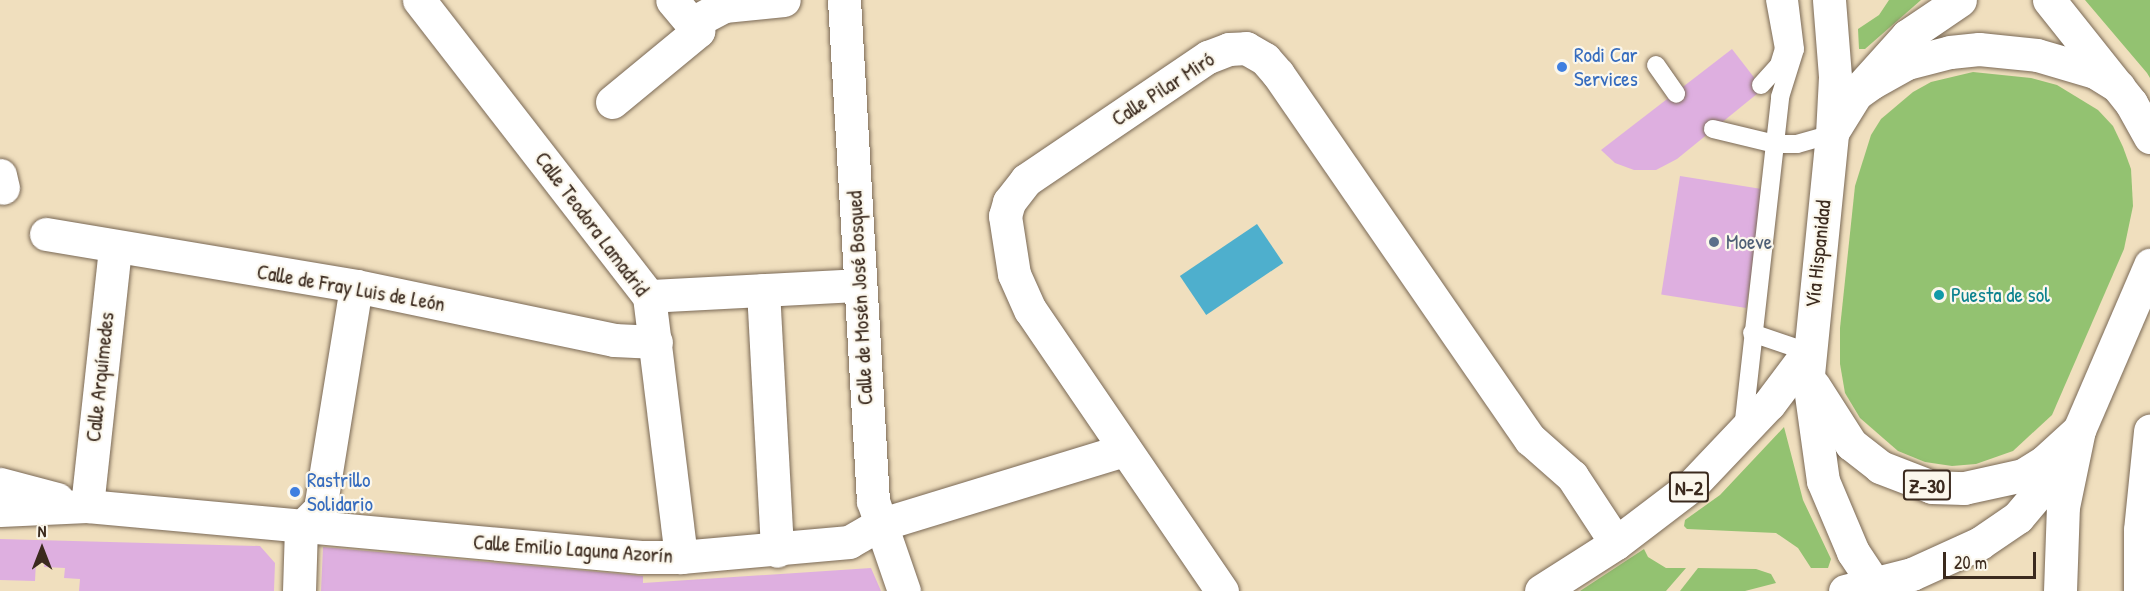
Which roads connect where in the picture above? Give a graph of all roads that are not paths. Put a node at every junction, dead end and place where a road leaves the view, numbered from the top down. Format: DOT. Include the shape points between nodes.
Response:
graph roads {
  1 [pos="419,0"];
  2 [pos="784,0"];
  3 [pos="843,0"];
  4 [pos="1775,0"];
  5 [pos="1789,0"];
  6 [pos="1829,0"];
  7 [pos="1960,0"];
  8 [pos="2049,0"];
  9 [pos="682,12"];
  10 [pos="1656,65"];
  11 [pos="1761,85"];
  12 [pos="2119,87"];
  13 [pos="1676,94"];
  14 [pos="1856,94"];
  15 [pos="612,102"];
  16 [pos="1713,129"];
  17 [pos="1832,134"];
  18 [pos="2150,137"];
  19 [pos="1776,144"];
  20 [pos="46,234"];
  21 [pos="115,248"];
  22 [pos="2150,265"];
  23 [pos="859,285"];
  24 [pos="356,286"];
  25 [pos="763,290"];
  26 [pos="650,296"];
  27 [pos="1752,333"];
  28 [pos="656,342"];
  29 [pos="1808,362"];
  30 [pos="2079,430"];
  31 [pos="2150,431"];
  32 [pos="1743,434"];
  33 [pos="1125,450"];
  34 [pos="0,484"];
  35 [pos="83,506"];
  36 [pos="0,510"];
  37 [pos="879,525"];
  38 [pos="301,528"];
  39 [pos="1616,543"];
  40 [pos="777,550"];
  41 [pos="681,557"];
  42 [pos="1866,589"];
  43 [pos="299,591"];
  44 [pos="904,591"];
  45 [pos="1222,591"];
  46 [pos="1541,591"];
  47 [pos="2060,591"];
  48 [pos="2140,591"];
  1 -- 26 [label="main road, Calle Teodora Lamadrid"];
  2 -- 9 [label="main road"];
  3 -- 23 [label="main road, Calle de Mosén José Bosqued"];
  4 -- 11 [label="lane" via="1784,49 1779,65"];
  5 -- 19 [label="lane" via="1795,49 1782,86"];
  6 -- 17 [label="main road, Vía Hispanidad" via="1835,77"];
  7 -- 14 [label="main road" via="1907,36"];
  8 -- 12 [label="main road"];
  9 -- 15 [label="main road" via="698,31"];
  10 -- 13 [label="lane"];
  12 -- 14 [label="main road, Vía Hispanidad" via="2072,63 1979,49 1907,63"];
  12 -- 18 [label="main road"];
  14 -- 17 [label="main road, Vía Hispanidad"];
  16 -- 19 [label="lane"];
  17 -- 19 [label="lane" via="1797,144"];
  17 -- 29 [label="main road, Vía Hispanidad"];
  19 -- 27 [label="lane"];
  20 -- 21 [label="main road, Calle de Fray Luis de León"];
  21 -- 24 [label="main road, Calle de Fray Luis de León"];
  21 -- 35 [label="main road, Calle Arquímedes"];
  22 -- 30 [label="main road, Z-30"];
  23 -- 25 [label="main road"];
  23 -- 37 [label="main road, Calle de Mosén José Bosqued" via="873,501"];
  24 -- 28 [label="main road, Calle de Fray Luis de León" via="614,340"];
  24 -- 38 [label="main road" via="320,509"];
  25 -- 26 [label="main road"];
  25 -- 40 [label="main road"];
  26 -- 28 [label="main road, Calle Teodora Lamadrid"];
  27 -- 29 [label="lane"];
  27 -- 32 [label="lane"];
  28 -- 41 [label="main road, Calle Teodora Lamadrid"];
  29 -- 30 [label="main road, Z-30" via="1820,398 1851,444 1880,467 1932,487 1964,488 2023,475 2054,454"];
  29 -- 32 [label="main road, N-2"];
  29 -- 42 [label="main road, Vía Hispanidad" via="1823,481"];
  30 -- 42 [label="main road" via="2056,472 2018,517 1944,561"];
  30 -- 47 [label="main road, Z-30" via="2063,507"];
  31 -- 48 [label="main road" via="2140,530"];
  32 -- 39 [label="main road, N-2" via="1692,485"];
  33 -- 37 [label="main road, Calle Emilio Laguna Azorín"];
  33 -- 39 [label="main road, Calle Pilar Miró" via="1018,288 1006,232 1009,202 1026,180 1208,57 1228,49 1246,48 1265,59 1278,74 1530,439 1572,476"];
  33 -- 45 [label="main road, Calle Pilar Miró"];
  34 -- 35 [label="main road, Calle Emilio Laguna Azorín"];
  35 -- 36 [label="main road, Calle Emilio Laguna Azorín"];
  35 -- 38 [label="main road, Calle Emilio Laguna Azorín"];
  37 -- 40 [label="main road, Calle Emilio Laguna Azorín" via="849,542"];
  37 -- 44 [label="main road, Calle de Mosén José Bosqued"];
  38 -- 41 [label="main road, Calle Emilio Laguna Azorín" via="641,557"];
  38 -- 43 [label="main road"];
  39 -- 46 [label="main road, N-2"];
  40 -- 41 [label="main road, Calle Emilio Laguna Azorín"];
}
